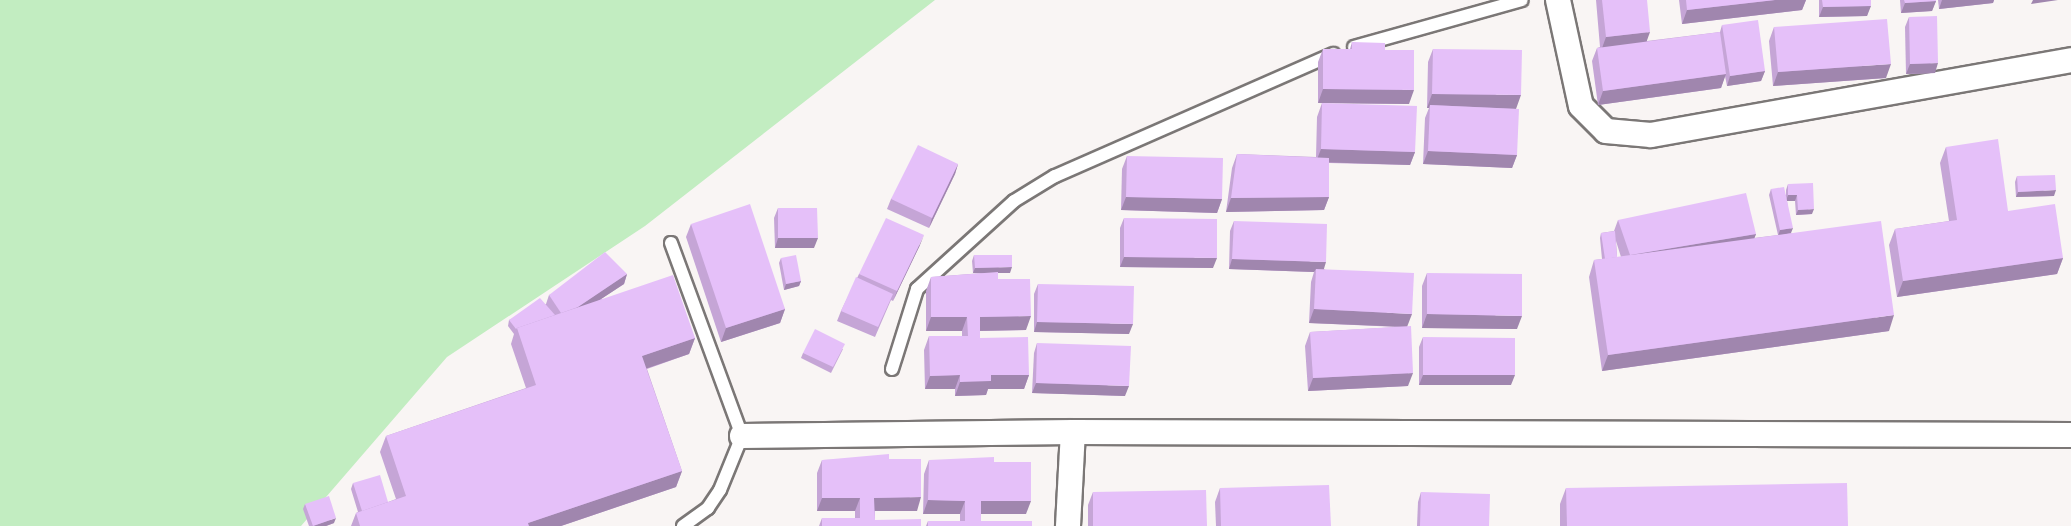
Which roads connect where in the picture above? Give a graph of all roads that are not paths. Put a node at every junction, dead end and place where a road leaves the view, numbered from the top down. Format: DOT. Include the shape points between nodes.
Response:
graph roads {
  1 [pos="1522,0"];
  2 [pos="1558,0"];
  3 [pos="2071,60"];
  4 [pos="671,243"];
  5 [pos="892,369"];
  6 [pos="1073,432"];
  7 [pos="2071,435"];
  8 [pos="742,436"];
  9 [pos="683,526"];
  10 [pos="1068,526"];
  1 -- 5 [label="lane" via="1341,50 1055,176 977,231 949,265 918,289"];
  2 -- 3 [label="street" via="1581,106 1606,131 1651,135"];
  4 -- 8 [label="lane"];
  6 -- 7 [label="street"];
  6 -- 8 [label="street"];
  6 -- 10 [label="street"];
  8 -- 9 [label="lane" via="720,490 708,508"];
}
